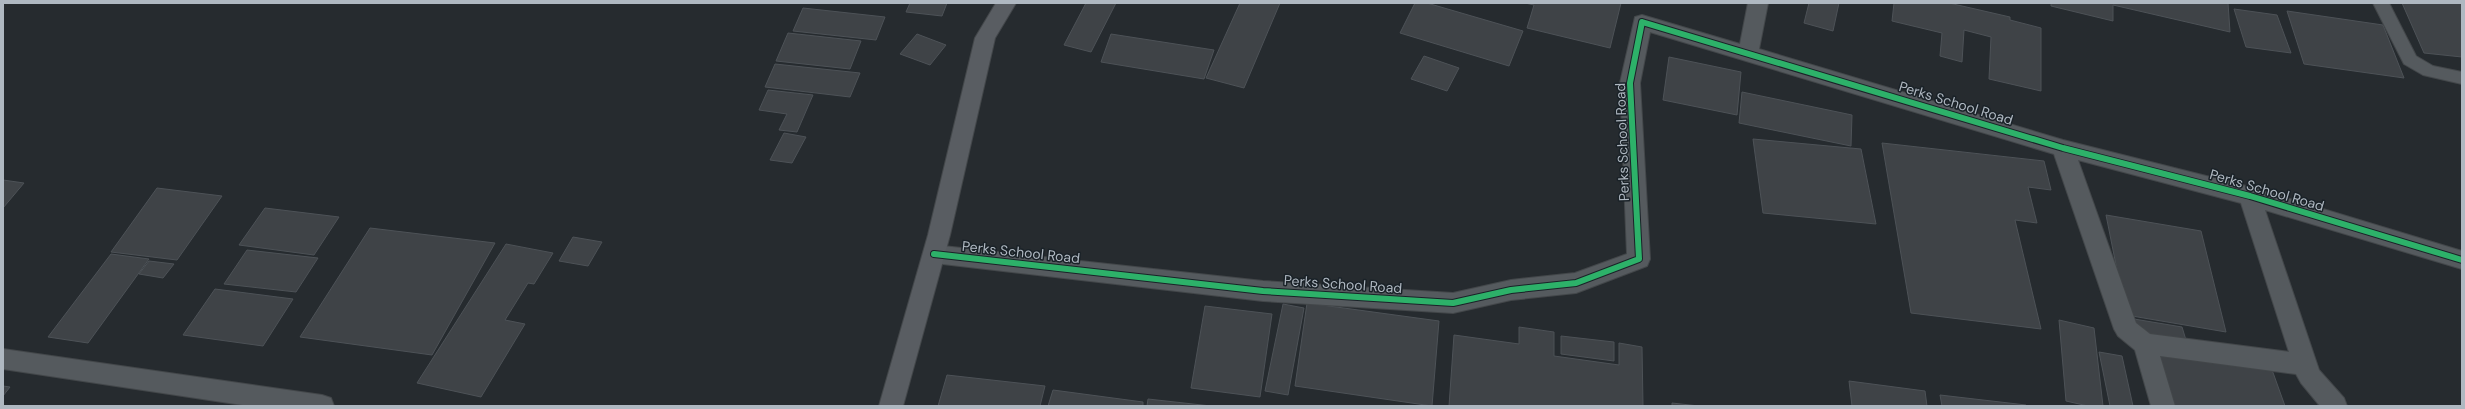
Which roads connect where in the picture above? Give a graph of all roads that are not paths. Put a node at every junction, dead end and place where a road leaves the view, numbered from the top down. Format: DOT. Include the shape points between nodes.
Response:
graph roads {
  1 [pos="1006,3"];
  2 [pos="1758,3"];
  3 [pos="2381,3"];
  4 [pos="1748,54"];
  5 [pos="2462,78"];
  6 [pos="2064,148"];
  7 [pos="2250,196"];
  8 [pos="934,254"];
  9 [pos="2462,260"];
  10 [pos="2145,344"];
  11 [pos="3,359"];
  12 [pos="2307,365"];
  13 [pos="322,406"];
  14 [pos="891,406"];
  15 [pos="2163,406"];
  16 [pos="2335,406"];
  1 -- 8 [label="street" via="985,38"];
  2 -- 4 [label="street"];
  3 -- 5 [label="lane" via="2410,60 2429,70"];
  4 -- 6 [label="street, Perks School Road"];
  4 -- 8 [label="street, Perks School Road" via="1642,22 1630,83 1638,259 1576,283 1511,290 1453,303 1262,291"];
  6 -- 7 [label="street, Perks School Road"];
  6 -- 10 [label="street" via="2126,329"];
  7 -- 9 [label="street, Perks School Road"];
  7 -- 12 [label="street"];
  8 -- 14 [label="street"];
  10 -- 12 [label="street"];
  10 -- 15 [label="street"];
  11 -- 13 [label="street"];
  12 -- 16 [label="street" via="2310,376"];
}
